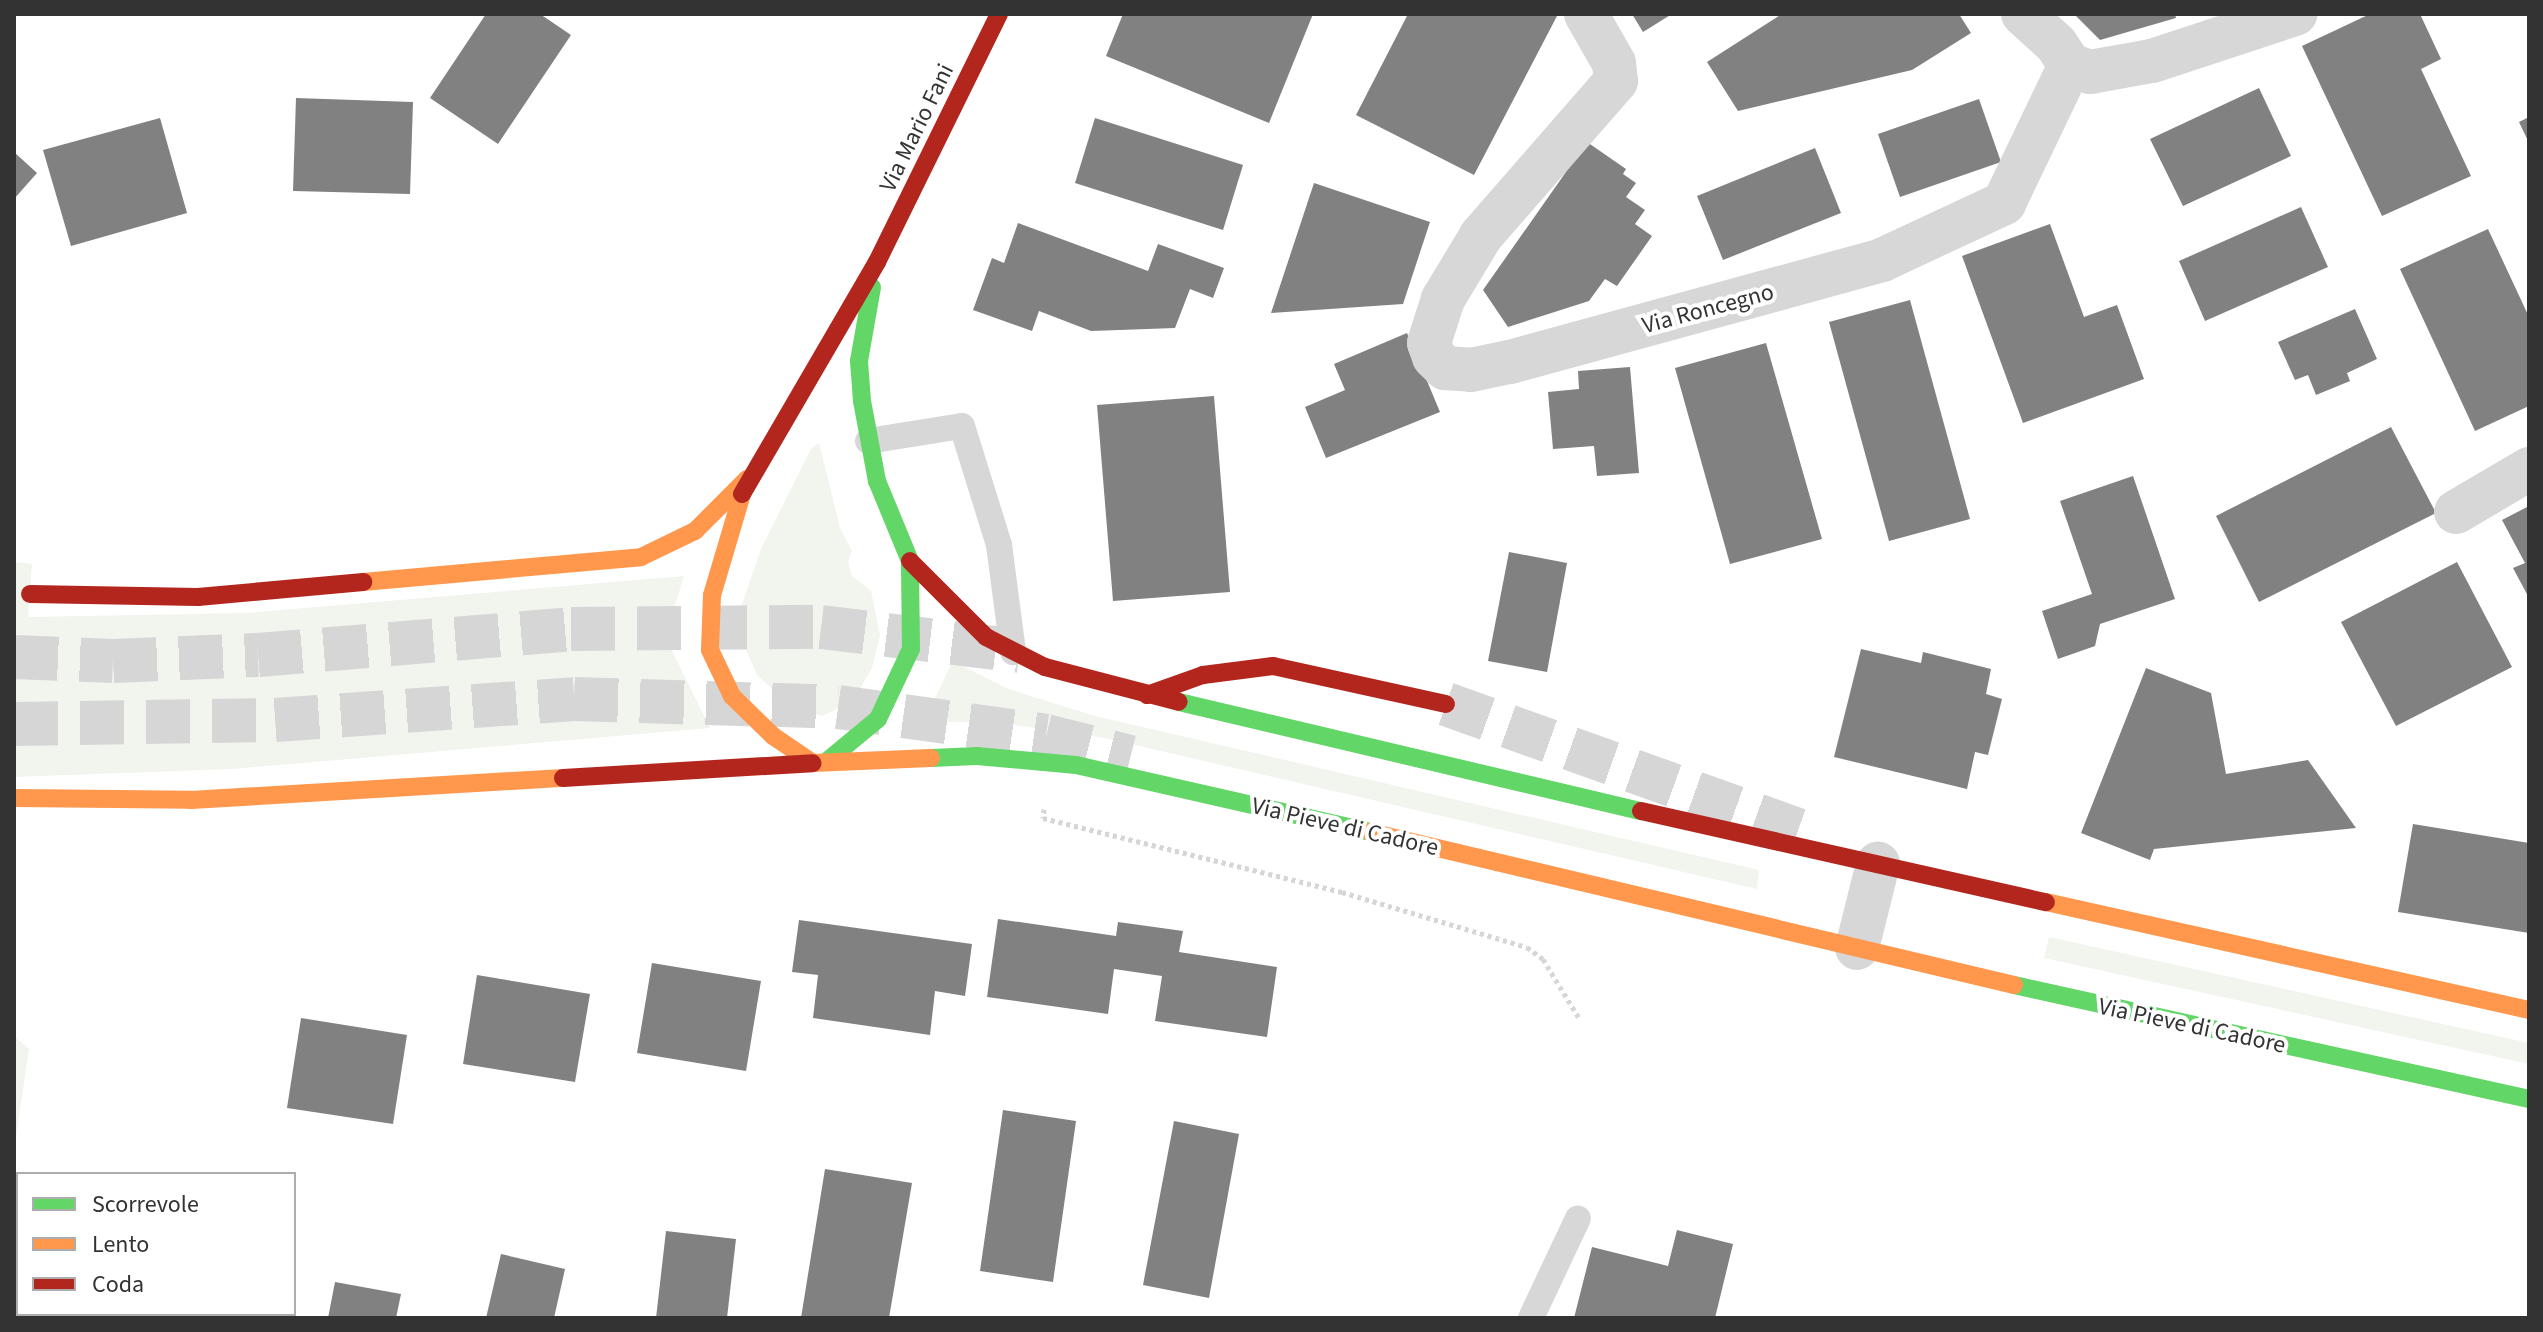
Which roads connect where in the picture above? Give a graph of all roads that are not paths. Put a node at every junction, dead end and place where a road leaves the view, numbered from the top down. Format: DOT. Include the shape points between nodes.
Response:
graph roads {
  1 [pos="999,14"];
  2 [pos="1586,14"];
  3 [pos="2023,14"];
  4 [pos="2295,14"];
  5 [pos="2070,65"];
  6 [pos="877,262"];
  7 [pos="788,409"];
  8 [pos="868,441"];
  9 [pos="2529,469"];
  10 [pos="747,479"];
  11 [pos="2456,512"];
  12 [pos="910,561"];
  13 [pos="30,594"];
  14 [pos="1013,652"];
  15 [pos="1147,695"];
  16 [pos="1446,704"];
  17 [pos="820,762"];
  18 [pos="14,798"];
  19 [pos="1878,864"];
  20 [pos="1857,948"];
  21 [pos="2529,1010"];
  22 [pos="2529,1099"];
  23 [pos="1578,1218"];
  24 [pos="1531,1318"];
  1 -- 6 [label="main road, Via Mario Fani"];
  2 -- 5 [label="street, Via Roncegno" via="1614,63 1616,81 1481,236 1443,299 1429,343 1436,361 1449,369 1510,362 1882,260 1993,212 2012,191"];
  3 -- 5 [label="street"];
  4 -- 5 [label="street" via="2152,61 2090,72"];
  6 -- 7 [label="main road"];
  6 -- 8 [label="main road" via="859,361"];
  7 -- 8 [label="main road" via="831,404 855,419"];
  7 -- 10 [label="main road"];
  8 -- 12 [label="main road" via="877,481"];
  8 -- 14 [label="lane" via="962,426 999,545"];
  9 -- 11 [label="street"];
  10 -- 13 [label="main road" via="695,531 641,557 212,596"];
  10 -- 17 [label="main road" via="712,595 710,650 722,681 742,708"];
  12 -- 14 [label="main road" via="964,619"];
  12 -- 17 [label="main road" via="913,629 904,672 868,731"];
  14 -- 15 [label="main road" via="1045,667"];
  15 -- 16 [label="main road" via="1203,675 1273,666"];
  15 -- 19 [label="main road"];
  17 -- 18 [label="main road, Via Pieve di Cadore" via="191,800"];
  17 -- 20 [label="main road, Via Pieve di Cadore" via="925,756 1051,760"];
  19 -- 20 [label="street"];
  19 -- 21 [label="main road"];
  20 -- 22 [label="main road, Via Pieve di Cadore" via="2101,1007"];
  23 -- 24 [label="lane"];
}
